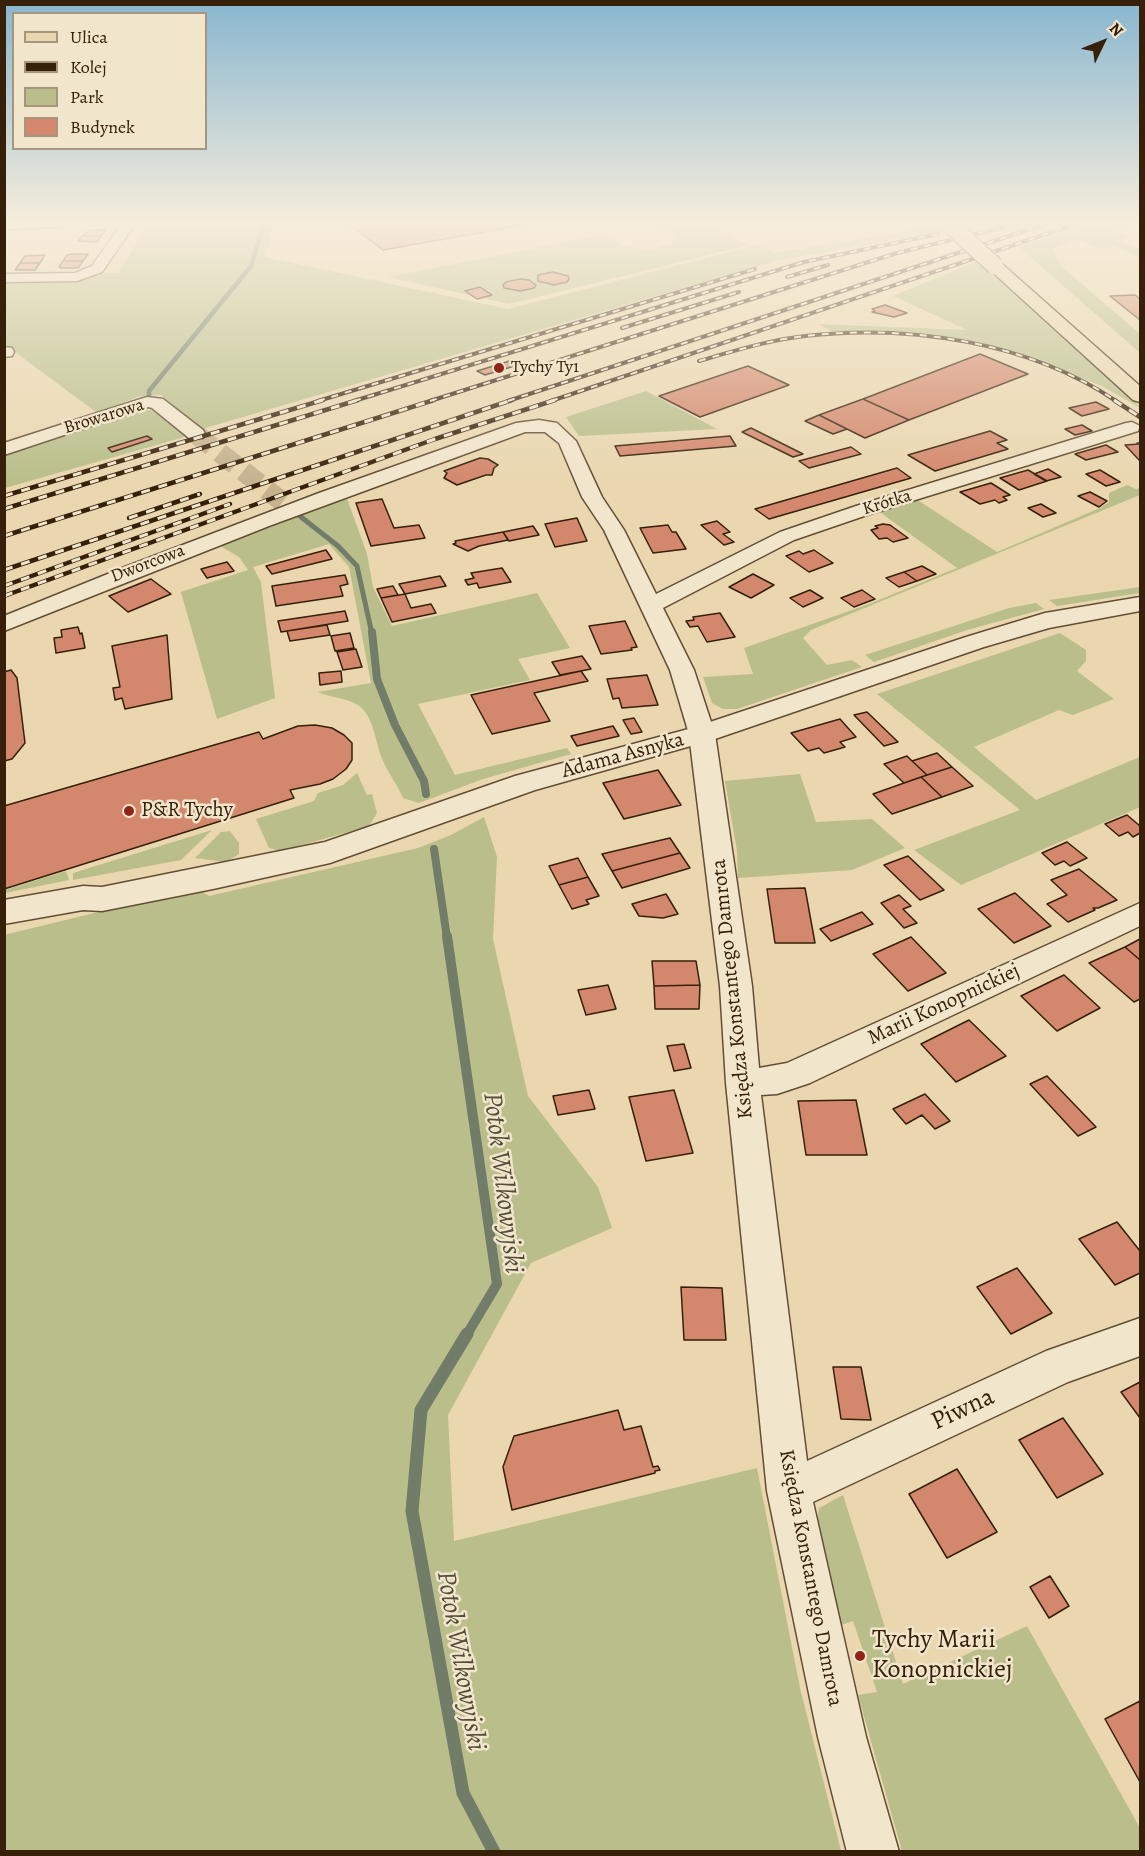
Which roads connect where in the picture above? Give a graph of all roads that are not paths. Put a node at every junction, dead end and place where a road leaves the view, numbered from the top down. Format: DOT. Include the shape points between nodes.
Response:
graph roads {
  1 [pos="1044,310"];
  2 [pos="1140,396"];
  3 [pos="1132,427"];
  4 [pos="196,434"];
  5 [pos="4,449"];
  6 [pos="288,506"];
  7 [pos="1140,604"];
  8 [pos="652,605"];
  9 [pos="4,624"];
  10 [pos="702,734"];
  11 [pos="102,899"];
  12 [pos="4,912"];
  13 [pos="1140,914"];
  14 [pos="4,929"];
  15 [pos="743,1083"];
  16 [pos="1140,1338"];
  17 [pos="789,1491"];
  18 [pos="873,1851"];
  1 -- 2 [label="main road, bridge"];
  3 -- 8 [label="street, Krótka" via="788,536"];
  4 -- 5 [label="street, Browarowa" via="156,403 147,402"];
  6 -- 8 [label="street, Księdza Konstantego Damrota" via="522,427 546,425 567,441 592,497 614,530"];
  6 -- 9 [label="street, Dworcowa"];
  7 -- 10 [label="street, Adama Asnyka" via="1045,621"];
  8 -- 10 [label="street, Księdza Konstantego Damrota" via="682,670"];
  10 -- 11 [label="street, Adama Asnyka" via="546,777 330,852"];
  10 -- 15 [label="street, Księdza Konstantego Damrota" via="736,986"];
  11 -- 12 [label="street, Adama Asnyka" via="83,898"];
  11 -- 14 [label="street, Adama Asnyka" via="84,908"];
  13 -- 15 [label="street, Marii Konopnickiej" via="798,1073 777,1080"];
  15 -- 17 [label="street, Księdza Konstantego Damrota"];
  16 -- 17 [label="street, Piwna" via="1060,1365"];
  17 -- 18 [label="street, Księdza Konstantego Damrota" via="842,1737"];
}
